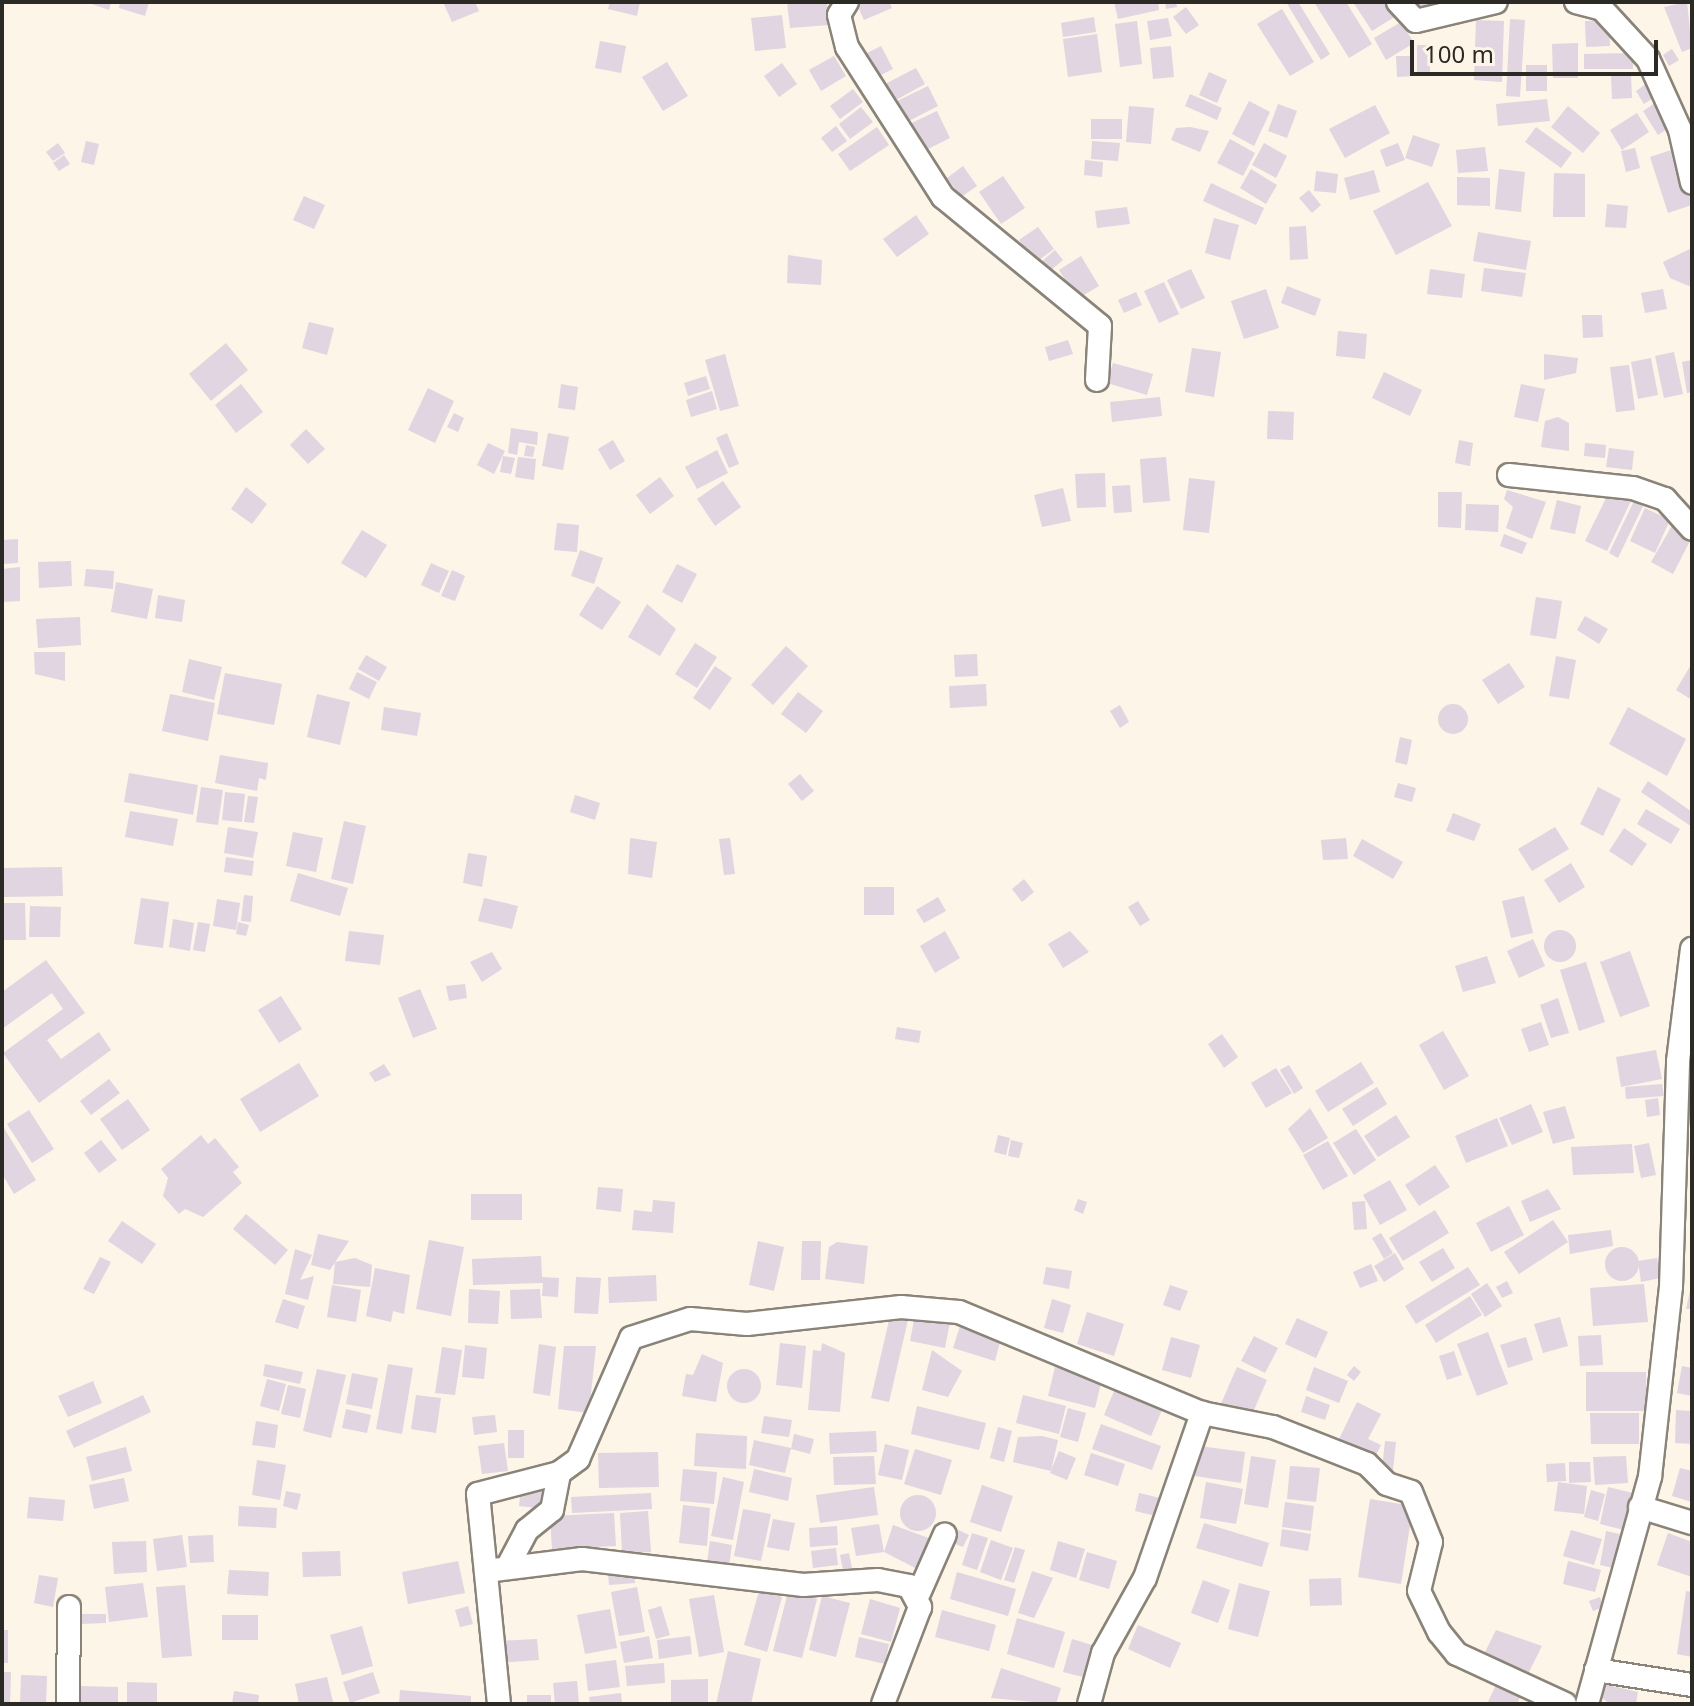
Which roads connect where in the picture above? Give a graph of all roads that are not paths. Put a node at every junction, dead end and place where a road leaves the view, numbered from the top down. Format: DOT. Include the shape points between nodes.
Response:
graph roads {
  1 [pos="847,2"];
  2 [pos="1398,2"];
  3 [pos="1496,2"];
  4 [pos="1576,2"];
  5 [pos="1692,183"];
  6 [pos="1097,380"];
  7 [pos="1509,475"];
  8 [pos="1692,529"];
  9 [pos="1692,949"];
  10 [pos="1682,1258"];
  11 [pos="1202,1413"];
  12 [pos="559,1473"];
  13 [pos="1640,1507"];
  14 [pos="1692,1523"];
  15 [pos="945,1534"];
  16 [pos="497,1569"];
  17 [pos="919,1593"];
  18 [pos="69,1607"];
  19 [pos="1596,1670"];
  20 [pos="1692,1685"];
  21 [pos="68,1704"];
  22 [pos="499,1704"];
  23 [pos="883,1704"];
  24 [pos="1089,1704"];
  25 [pos="1565,1704"];
  26 [pos="1587,1704"];
  1 -- 6 [label="street" via="839,15 847,47 943,197 1100,326"];
  2 -- 3 [label="street" via="1416,21"];
  4 -- 5 [label="street" via="1602,9 1648,59 1680,130"];
  7 -- 8 [label="street" via="1633,488 1665,499"];
  9 -- 10 [label="street" via="1678,1061"];
  10 -- 13 [label="street"];
  11 -- 12 [label="street" via="959,1312 901,1307 747,1324 690,1319 631,1338 591,1438"];
  11 -- 24 [label="street" via="1145,1578 1109,1641"];
  11 -- 25 [label="street" via="1273,1427 1367,1464 1387,1484 1411,1492 1431,1542 1419,1591 1439,1632 1457,1654"];
  12 -- 16 [label="street" via="552,1510 527,1530"];
  12 -- 16 [label="street" via="478,1494"];
  13 -- 14 [label="street"];
  13 -- 19 [label="street"];
  15 -- 17 [label="street"];
  16 -- 17 [label="street" via="620,1561 803,1585 878,1580"];
  16 -- 22 [label="street"];
  17 -- 23 [label="street"];
  18 -- 21 [label="street"];
  19 -- 20 [label="street"];
  19 -- 26 [label="street"];
}
